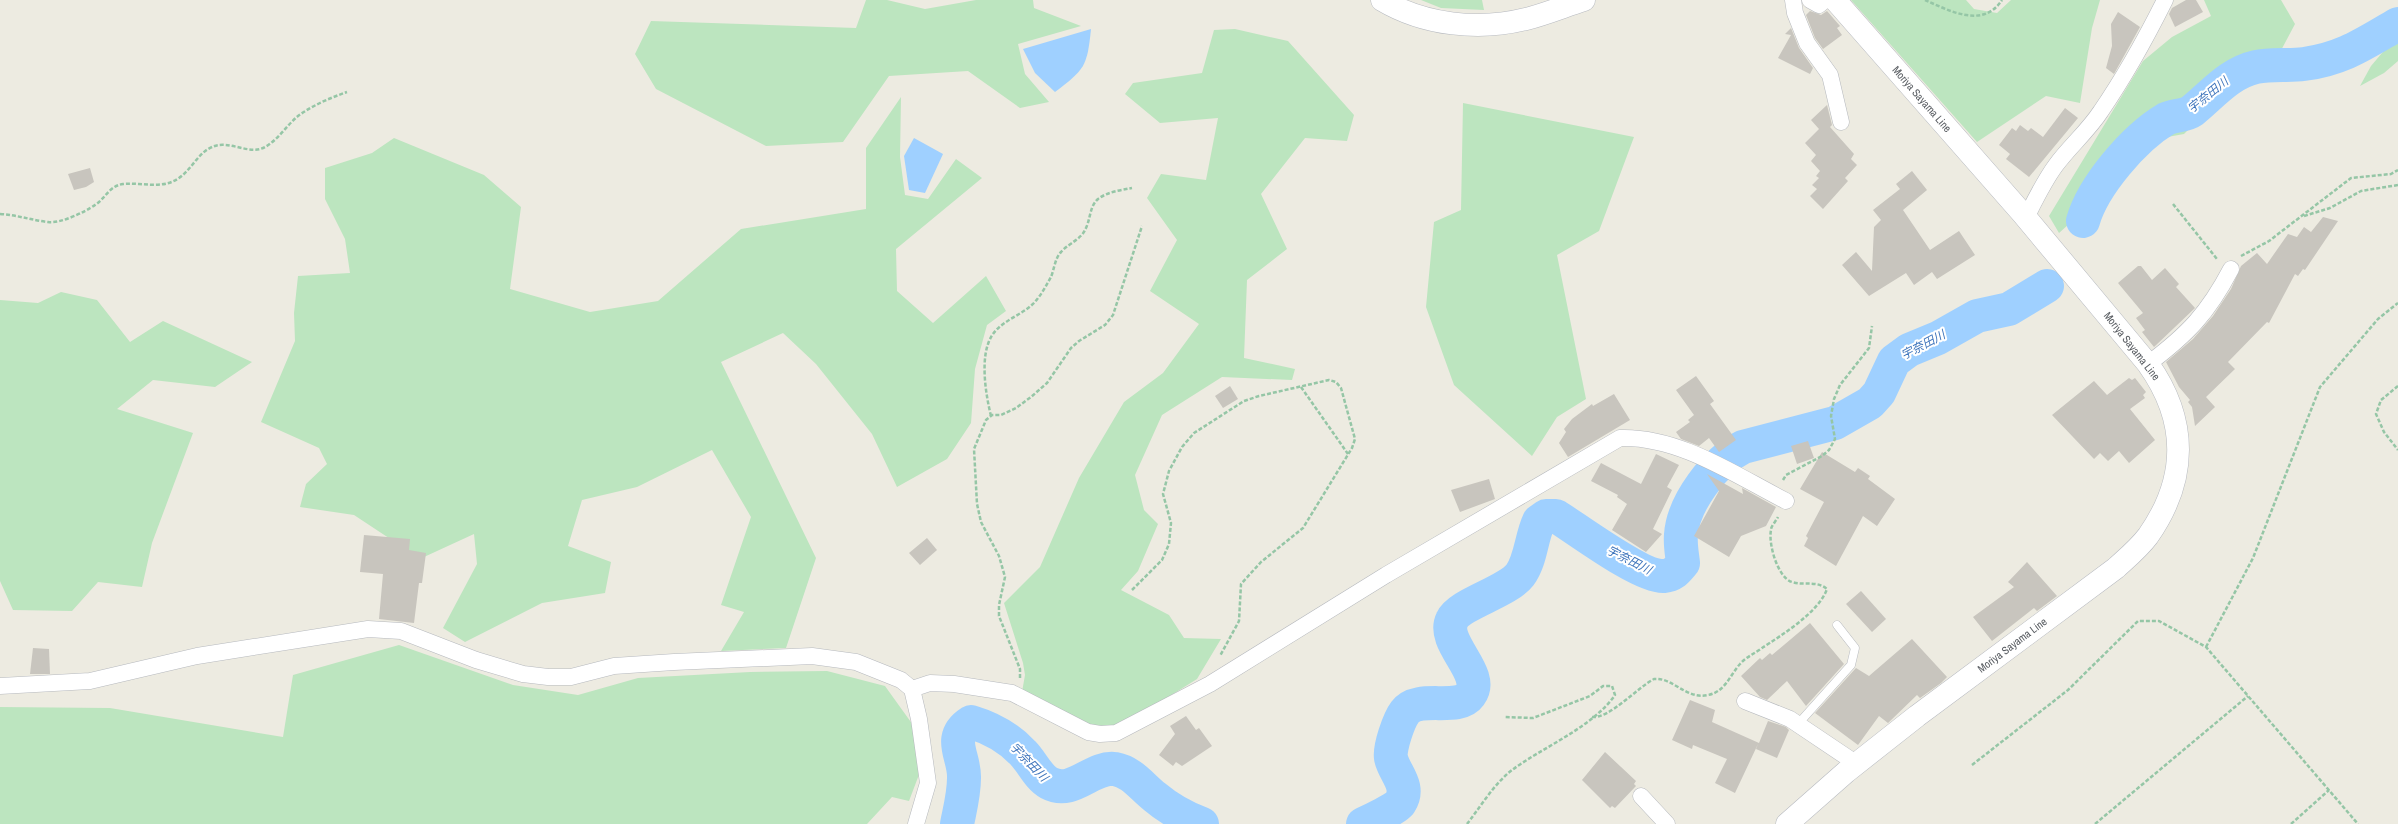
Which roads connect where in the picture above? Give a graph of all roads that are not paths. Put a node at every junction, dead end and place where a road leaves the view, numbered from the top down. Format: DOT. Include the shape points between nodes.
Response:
graph roads {
  1 [pos="1382,0"];
  2 [pos="1584,0"];
  3 [pos="1793,0"];
  4 [pos="1810,0"];
  5 [pos="1826,0"];
  6 [pos="1835,0"];
  7 [pos="2165,0"];
  8 [pos="1842,122"];
  9 [pos="2026,218"];
  10 [pos="2231,268"];
  11 [pos="2148,364"];
  12 [pos="1780,498"];
  13 [pos="1837,625"];
  14 [pos="0,686"];
  15 [pos="912,689"];
  16 [pos="1745,701"];
  17 [pos="1798,724"];
  18 [pos="1856,764"];
  19 [pos="1640,796"];
  20 [pos="916,824"];
  21 [pos="1667,824"];
  22 [pos="1787,824"];
  1 -- 2 [label="main road" via="1414,16 1458,24 1504,23 1526,19"];
  3 -- 8 [label="street" via="1795,13 1807,43 1830,75"];
  4 -- 5 [label="street" via="1819,5"];
  6 -- 9 [label="main road, Moriya Sayama Line"];
  7 -- 9 [label="street" via="2148,35 2101,112 2079,141 2056,164"];
  9 -- 11 [label="main road, Moriya Sayama Line"];
  10 -- 11 [label="street" via="2217,294 2192,328 2180,341"];
  11 -- 18 [label="main road, Moriya Sayama Line" via="2174,410 2178,428 2178,447 2172,487 2157,522 2147,536 2116,568"];
  12 -- 15 [label="street" via="1728,470 1665,443 1639,438 1620,438 1386,575 1210,684 1116,733 1088,732 1014,694 954,684 930,683"];
  13 -- 17 [label="lane" via="1855,648 1851,665"];
  14 -- 15 [label="street" via="90,681 197,656 330,634 385,629 425,638 476,660 523,674 548,677 571,678 614,666 812,656 856,662 901,680"];
  15 -- 20 [label="street" via="928,783"];
  16 -- 17 [label="street"];
  17 -- 18 [label="street"];
  18 -- 22 [label="main road, Moriya Sayama Line"];
  19 -- 21 [label="street"];
}
